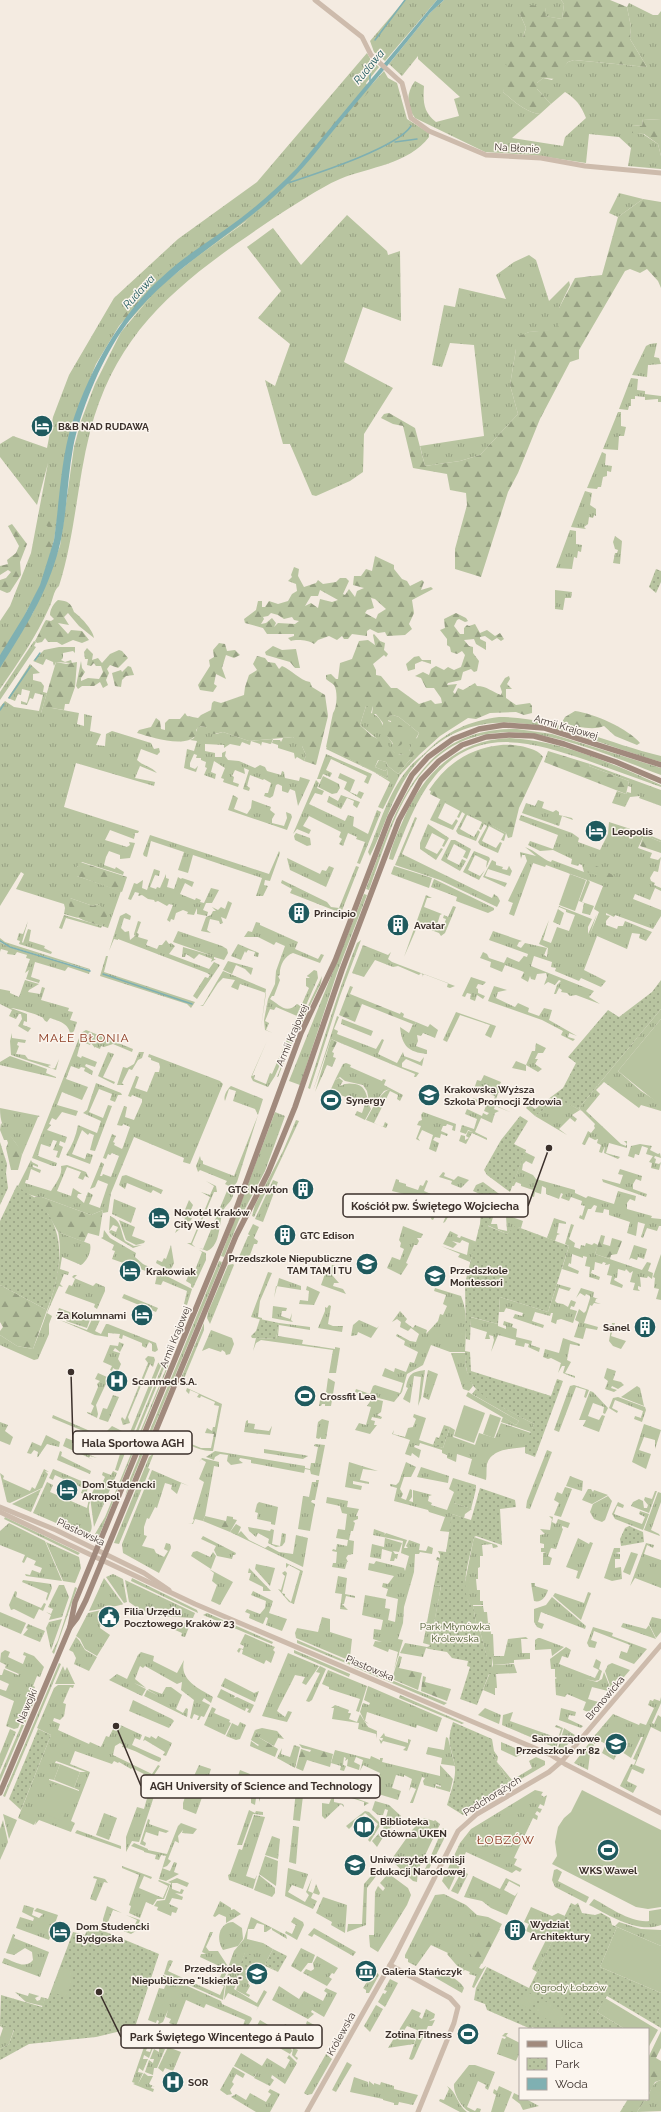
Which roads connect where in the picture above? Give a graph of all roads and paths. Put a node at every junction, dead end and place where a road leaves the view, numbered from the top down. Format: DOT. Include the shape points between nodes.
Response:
graph roads {
  1 [pos="316,0"];
  2 [pos="661,173"];
  3 [pos="661,765"];
  4 [pos="661,781"];
  5 [pos="0,1507"];
  6 [pos="0,1512"];
  7 [pos="97,1550"];
  8 [pos="106,1554"];
  9 [pos="94,1556"];
  10 [pos="103,1560"];
  11 [pos="171,1592"];
  12 [pos="70,1627"];
  13 [pos="661,1645"];
  14 [pos="562,1762"];
  15 [pos="0,1793"];
  16 [pos="661,1813"];
  17 [pos="390,1965"];
  18 [pos="307,2112"];
  19 [pos="418,2112"];
  1 -- 2 [label="street, Na Błonie" via="362,37 372,57 398,78 404,89 408,111 413,121 429,131 486,155 540,158 585,166"];
  3 -- 7 [label="main road, Armii Krajowej" via="544,728 504,725 475,730 453,739 428,757 412,776 390,816 335,960 301,1033 231,1222"];
  4 -- 8 [label="main road, Armii Krajowej" via="564,744 534,736 509,734 486,737 462,745 439,761 421,780 399,820 342,970 295,1107 268,1173 236,1236"];
  5 -- 7 [label="street, Piastowska"];
  6 -- 9 [label="street, Piastowska"];
  7 -- 8 [label="street, Piastowska"];
  7 -- 9 [label="main road, Armii Krajowej"];
  8 -- 10 [label="main road, Nawojki"];
  8 -- 11 [label="street, Piastowska" via="148,1575"];
  9 -- 10 [label="street, Piastowska"];
  9 -- 12 [label="main road, Nawojki" via="75,1602"];
  10 -- 11 [label="street, Piastowska"];
  10 -- 12 [label="main road, Nawojki" via="81,1610"];
  11 -- 14 [label="street, Piastowska" via="551,1755"];
  12 -- 15 [label="main road, Nawojki"];
  13 -- 14 [label="street, Bronowicka"];
  14 -- 16 [label="street, Piastowska"];
  14 -- 17 [label="street, Podchorążych" via="477,1814 460,1828"];
  17 -- 18 [label="street, Królewska"];
  17 -- 19 [label="street" via="450,1998 458,2006 454,2023"];
}
